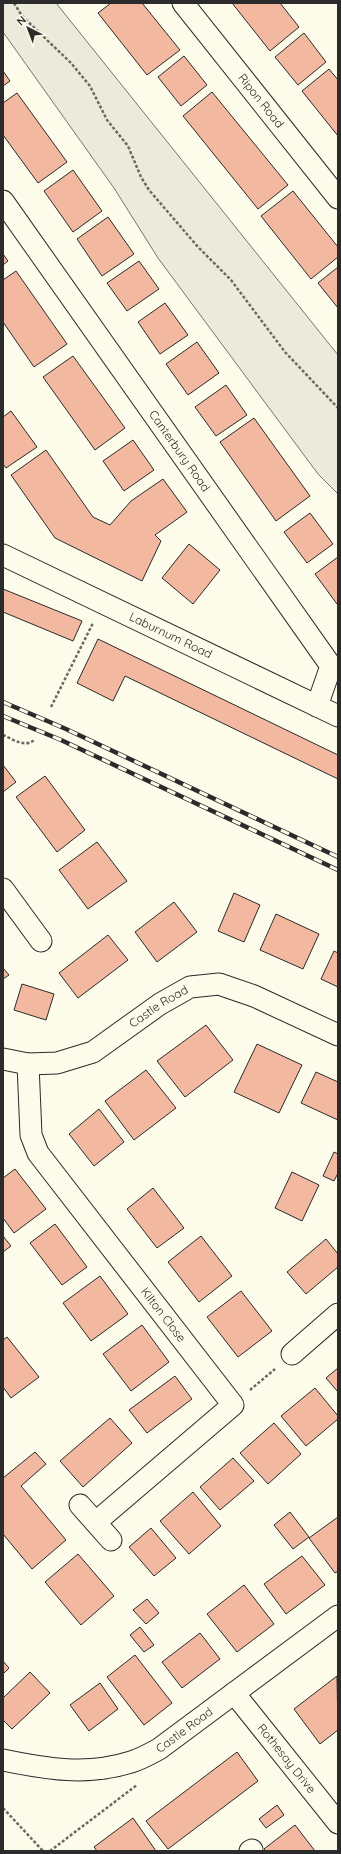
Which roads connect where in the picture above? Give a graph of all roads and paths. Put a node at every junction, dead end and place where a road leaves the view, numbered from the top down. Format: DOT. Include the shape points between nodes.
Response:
graph roads {
  1 [pos="14,3"];
  2 [pos="183,3"];
  3 [pos="338,198"];
  4 [pos="3,201"];
  5 [pos="338,408"];
  6 [pos="3,555"];
  7 [pos="103,603"];
  8 [pos="317,706"];
  9 [pos="51,707"];
  10 [pos="338,716"];
  11 [pos="3,735"];
  12 [pos="35,739"];
  13 [pos="3,889"];
  14 [pos="41,941"];
  15 [pos="338,1035"];
  16 [pos="3,1059"];
  17 [pos="28,1064"];
  18 [pos="338,1314"];
  19 [pos="292,1354"];
  20 [pos="233,1405"];
  21 [pos="80,1505"];
  22 [pos="96,1522"];
  23 [pos="111,1540"];
  24 [pos="338,1616"];
  25 [pos="234,1694"];
  26 [pos="3,1760"];
  27 [pos="139,1783"];
  28 [pos="3,1808"];
  29 [pos="338,1823"];
  30 [pos="43,1851"];
  31 [pos="50,1851"];
  1 -- 5 [label="path" via="22,16 90,86 107,120 128,146 149,190 198,247 231,280 285,352"];
  2 -- 3 [label="street, Ripon Road"];
  4 -- 8 [label="street, Canterbury Road" via="331,666"];
  6 -- 7 [label="street, Laburnum Road"];
  7 -- 8 [label="street, Laburnum Road"];
  7 -- 9 [label="path"];
  8 -- 10 [label="street, Laburnum Road"];
  11 -- 12 [label="path" via="26,744"];
  13 -- 14 [label="street"];
  15 -- 17 [label="street, Castle Road" via="254,996 219,984 190,987 160,1004 93,1052 57,1063"];
  16 -- 17 [label="street, Castle Road"];
  17 -- 20 [label="street, Kilton Close" via="31,1135 38,1153"];
  18 -- 19 [label="street"];
  19 -- 20 [label="path"];
  20 -- 22 [label="street"];
  21 -- 22 [label="street"];
  22 -- 23 [label="street"];
  24 -- 25 [label="street, Castle Road"];
  25 -- 26 [label="street, Castle Road" via="159,1749 131,1762 83,1771 48,1769"];
  25 -- 29 [label="street, Rothesay Drive"];
  27 -- 31 [label="path"];
  28 -- 30 [label="path"];
}
